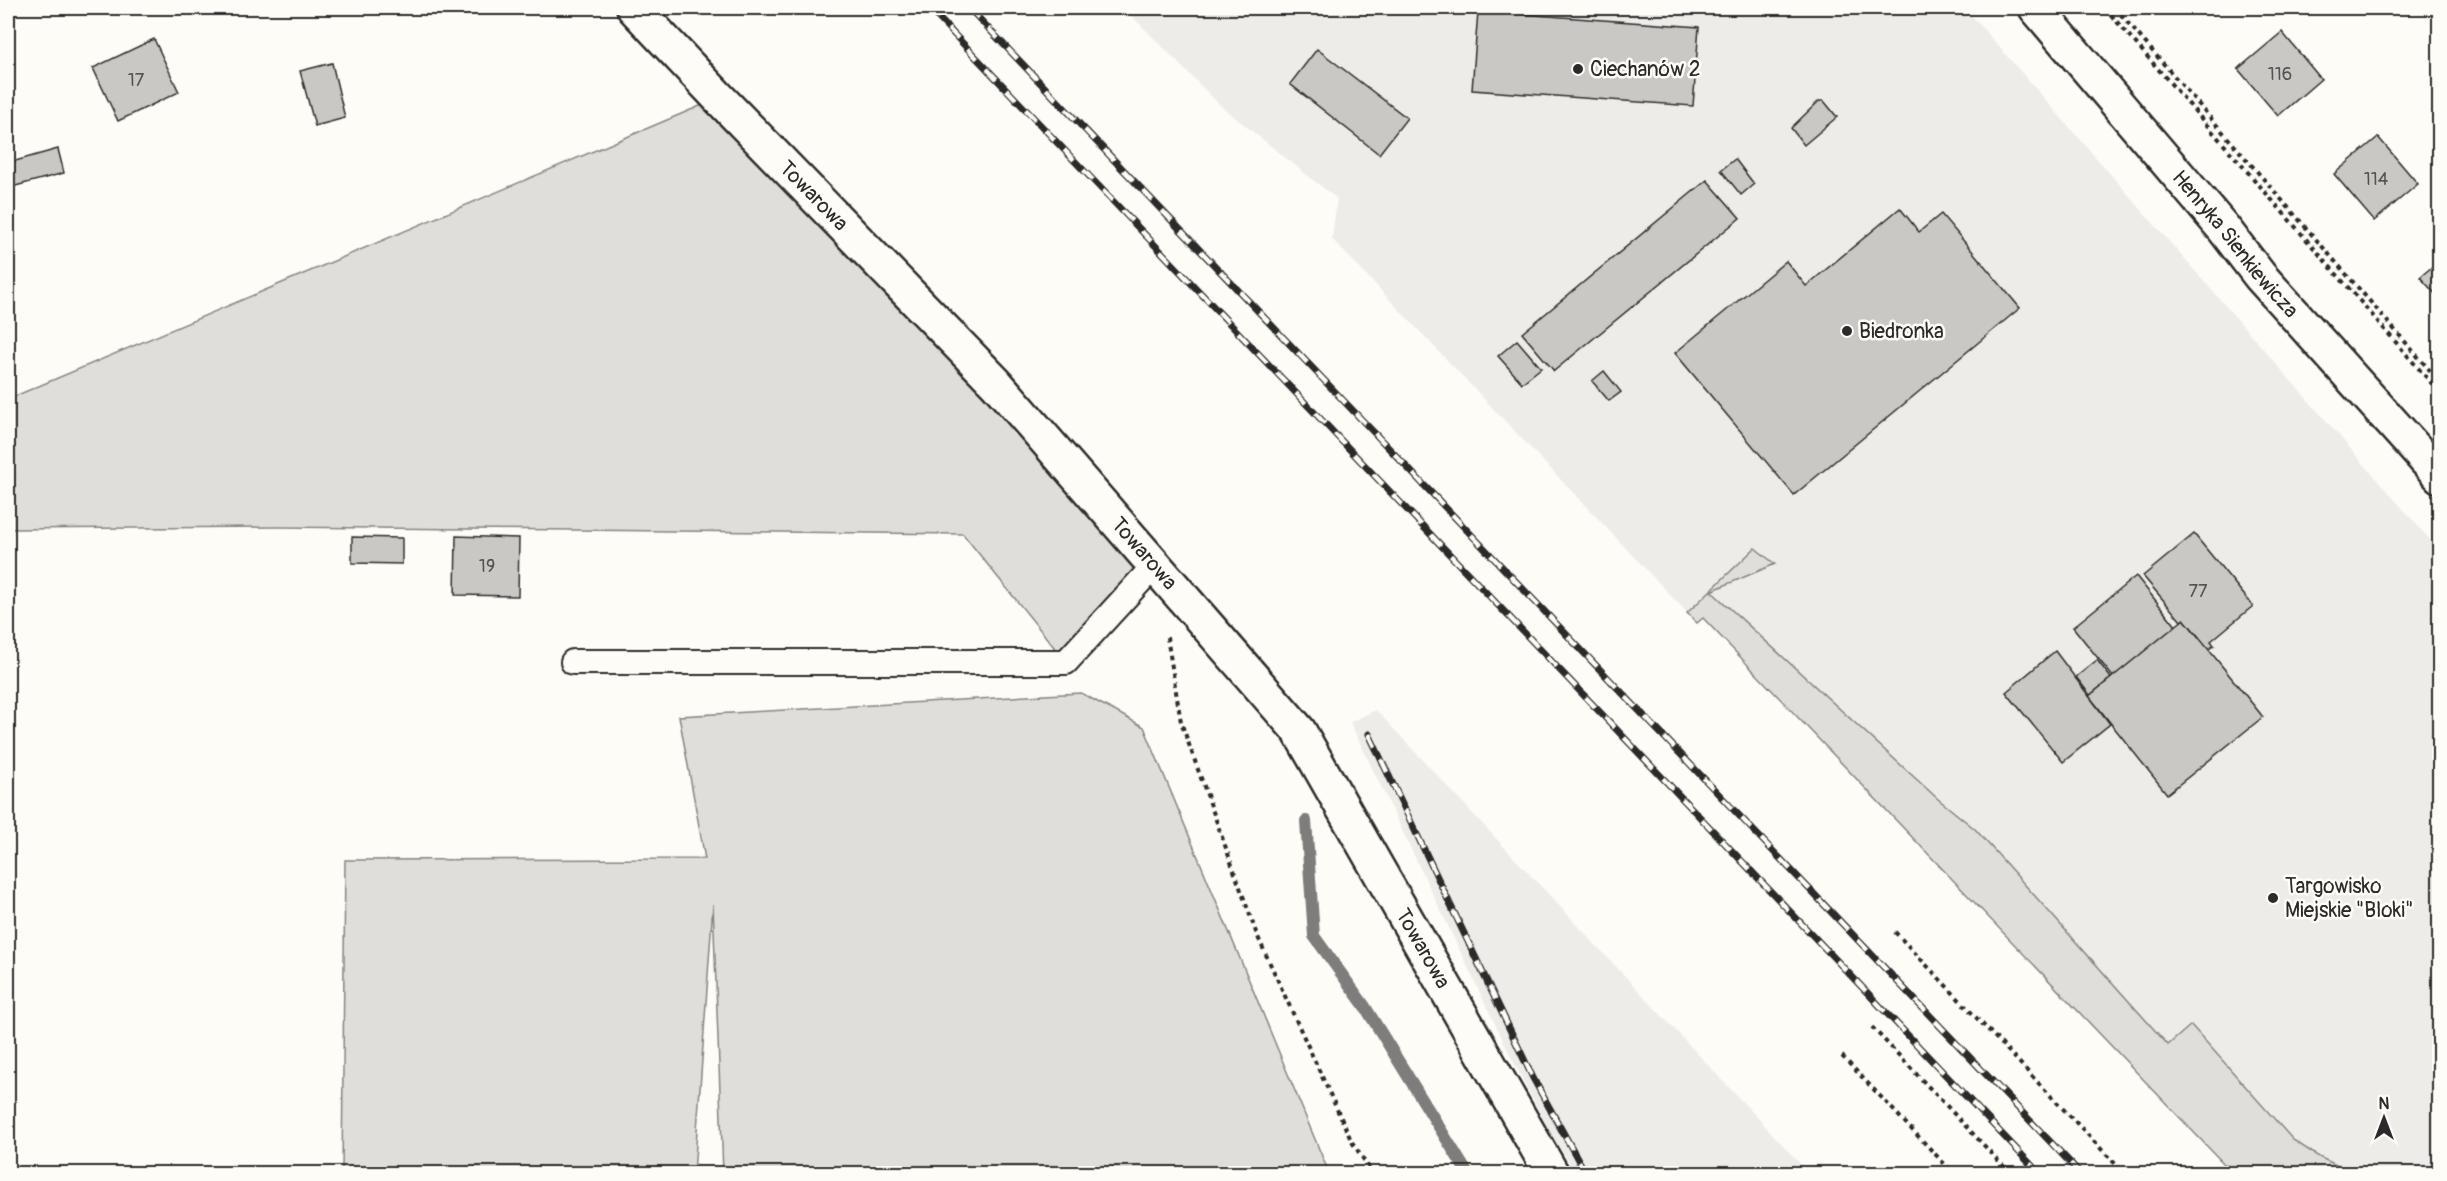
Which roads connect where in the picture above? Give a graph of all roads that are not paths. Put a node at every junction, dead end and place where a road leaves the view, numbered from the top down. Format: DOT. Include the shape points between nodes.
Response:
graph roads {
  1 [pos="634,8"];
  2 [pos="2036,8"];
  3 [pos="2439,476"];
  4 [pos="1154,566"];
  5 [pos="573,662"];
  6 [pos="1552,1173"];
  1 -- 4 [label="street, Towarowa" via="996,384"];
  2 -- 3 [label="street, Henryka Sienkiewicza" via="2260,276"];
  4 -- 5 [label="lane" via="1066,662"];
  4 -- 6 [label="street, Towarowa" via="1299,731"];
}
